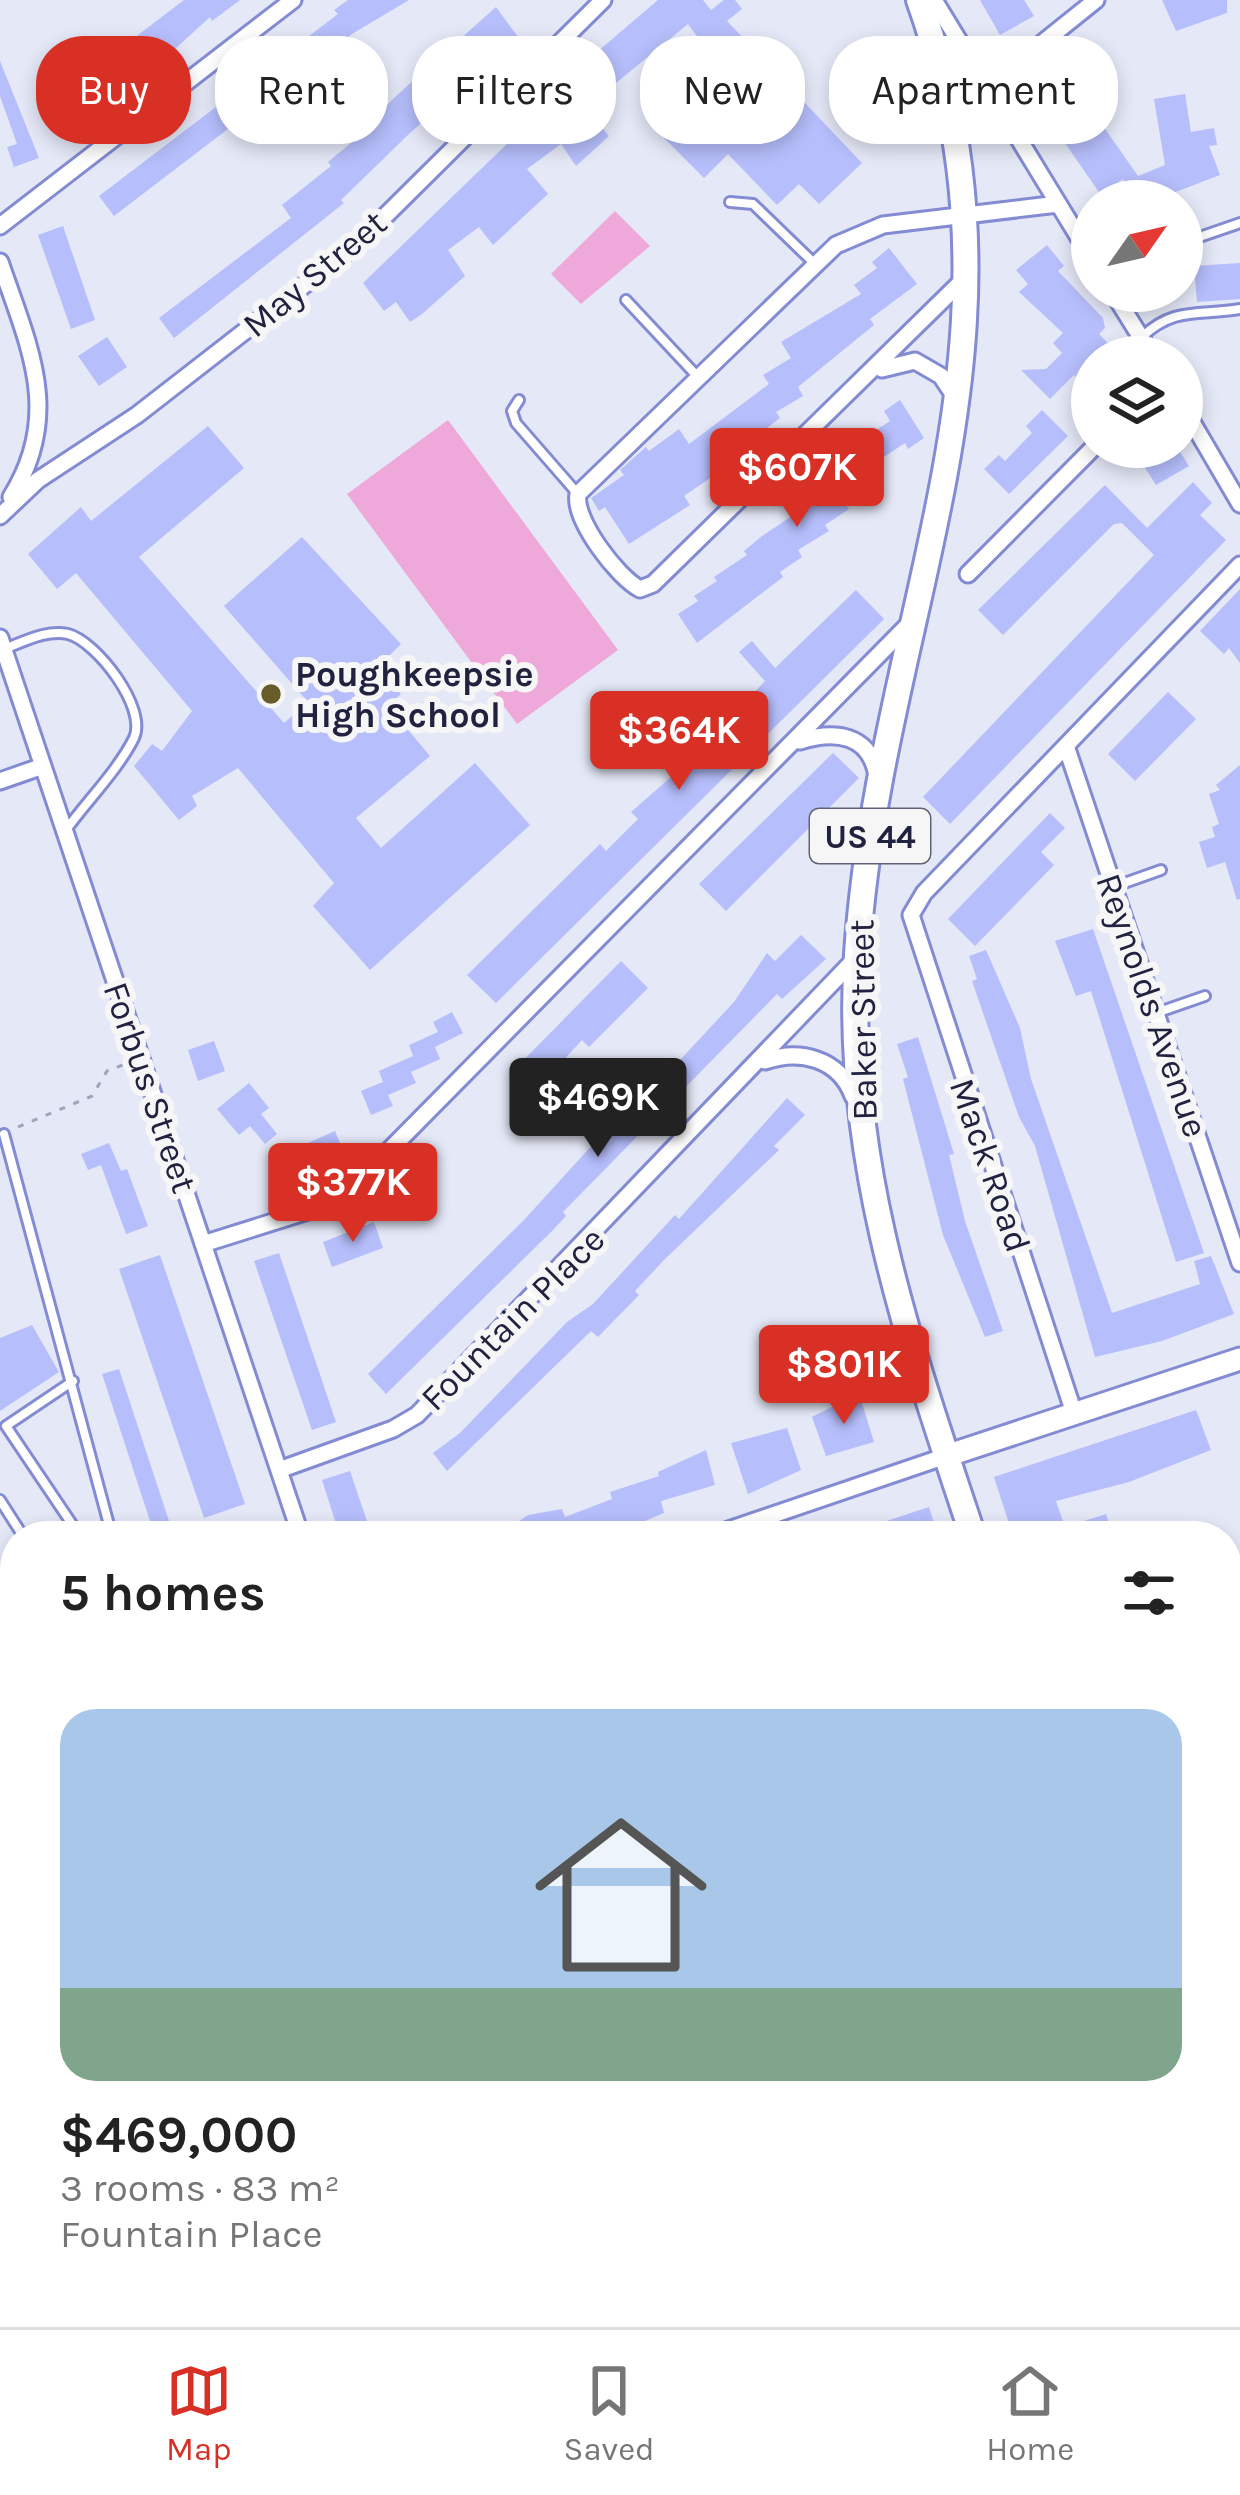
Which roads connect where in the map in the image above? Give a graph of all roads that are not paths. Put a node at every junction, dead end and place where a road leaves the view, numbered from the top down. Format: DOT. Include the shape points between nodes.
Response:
graph roads {
  1 [pos="293,0"];
  2 [pos="603,0"];
  3 [pos="919,0"];
  4 [pos="934,0"];
  5 [pos="1096,0"];
  6 [pos="956,36"];
  7 [pos="1051,36"];
  8 [pos="1022,144"];
  9 [pos="730,202"];
  10 [pos="1058,204"];
  11 [pos="966,214"];
  12 [pos="1240,223"];
  13 [pos="1071,225"];
  14 [pos="0,226"];
  15 [pos="1203,236"];
  16 [pos="0,262"];
  17 [pos="816,265"];
  18 [pos="968,274"];
  19 [pos="626,300"];
  20 [pos="1240,309"];
  21 [pos="1144,336"];
  22 [pos="697,376"];
  23 [pos="866,381"];
  24 [pos="519,400"];
  25 [pos="958,412"];
  26 [pos="1203,440"];
  27 [pos="1073,468"];
  28 [pos="582,488"];
  29 [pos="1240,503"];
  30 [pos="0,516"];
  31 [pos="1240,565"];
  32 [pos="968,574"];
  33 [pos="916,616"];
  34 [pos="2,644"];
  35 [pos="797,742"];
  36 [pos="1066,746"];
  37 [pos="43,766"];
  38 [pos="0,781"];
  39 [pos="877,796"];
  40 [pos="65,831"];
  41 [pos="1161,870"];
  42 [pos="1113,887"];
  43 [pos="856,957"];
  44 [pos="1205,996"];
  45 [pos="1156,1013"];
  46 [pos="762,1062"];
  47 [pos="861,1120"];
  48 [pos="4,1134"];
  49 [pos="203,1244"];
  50 [pos="1240,1263"];
  51 [pos="1240,1359"];
  52 [pos="73,1381"];
  53 [pos="1074,1413"];
  54 [pos="3,1428"];
  55 [pos="946,1456"];
  56 [pos="279,1470"];
  57 [pos="69,1521"];
  58 [pos="108,1521"];
  59 [pos="296,1521"];
  60 [pos="755,1521"];
  61 [pos="968,1521"];
  1 -- 14 [label="street"];
  2 -- 30 [label="street, May Street" via="357,244"];
  3 -- 11 [label="highway, Baker Street / US 44" via="951,111"];
  4 -- 6 [label="street"];
  5 -- 7 [label="street"];
  8 -- 10 [label="street"];
  9 -- 17 [label="lane" via="753,205"];
  10 -- 11 [label="street"];
  10 -- 13 [label="street"];
  11 -- 17 [label="street" via="857,233"];
  11 -- 18 [label="highway, Baker Street / US 44"];
  12 -- 15 [label="lane"];
  16 -- 30 [label="street" via="34,368 39,434"];
  17 -- 22 [label="street"];
  18 -- 23 [label="street"];
  18 -- 25 [label="highway, Baker Street / US 44"];
  19 -- 22 [label="lane"];
  20 -- 21 [label="lane" via="1180,312"];
  22 -- 28 [label="street"];
  23 -- 25 [label="street" via="893,363 915,361 948,384"];
  23 -- 28 [label="street" via="646,588 627,580 579,512"];
  24 -- 28 [label="lane" via="516,423"];
  25 -- 33 [label="highway, Baker Street / US 44"];
  26 -- 29 [label="street"];
  27 -- 32 [label="street"];
  31 -- 36 [label="street"];
  33 -- 35 [label="street"];
  33 -- 39 [label="highway, Baker Street / US 44"];
  34 -- 37 [label="street, Forbus Street"];
  34 -- 40 [label="lane" via="62,632 80,639 139,715 134,736"];
  35 -- 39 [label="street" via="849,736 868,750"];
  35 -- 49 [label="street" via="352,1188 314,1209"];
  36 -- 42 [label="street, Reynolds Avenue"];
  36 -- 53 [label="street, Mack Road" via="911,916"];
  37 -- 38 [label="street"];
  37 -- 40 [label="street, Forbus Street"];
  39 -- 43 [label="highway, Baker Street / US 44"];
  40 -- 49 [label="street, Forbus Street"];
  41 -- 42 [label="lane"];
  42 -- 45 [label="street, Reynolds Avenue"];
  43 -- 46 [label="street, Fountain Place"];
  43 -- 47 [label="highway, Baker Street / US 44"];
  44 -- 45 [label="lane"];
  45 -- 50 [label="street, Reynolds Avenue"];
  46 -- 47 [label="street" via="784,1054 832,1066"];
  46 -- 56 [label="street, Fountain Place" via="418,1415"];
  47 -- 55 [label="highway, Baker Street / US 44" via="890,1279"];
  48 -- 52 [label="lane"];
  49 -- 56 [label="street, Forbus Street"];
  51 -- 53 [label="main road"];
  52 -- 54 [label="lane"];
  52 -- 58 [label="lane"];
  53 -- 55 [label="main road"];
  54 -- 57 [label="lane"];
  55 -- 60 [label="street"];
  55 -- 61 [label="highway, Baker Street / US 44"];
  56 -- 59 [label="street, Forbus Street"];
}
